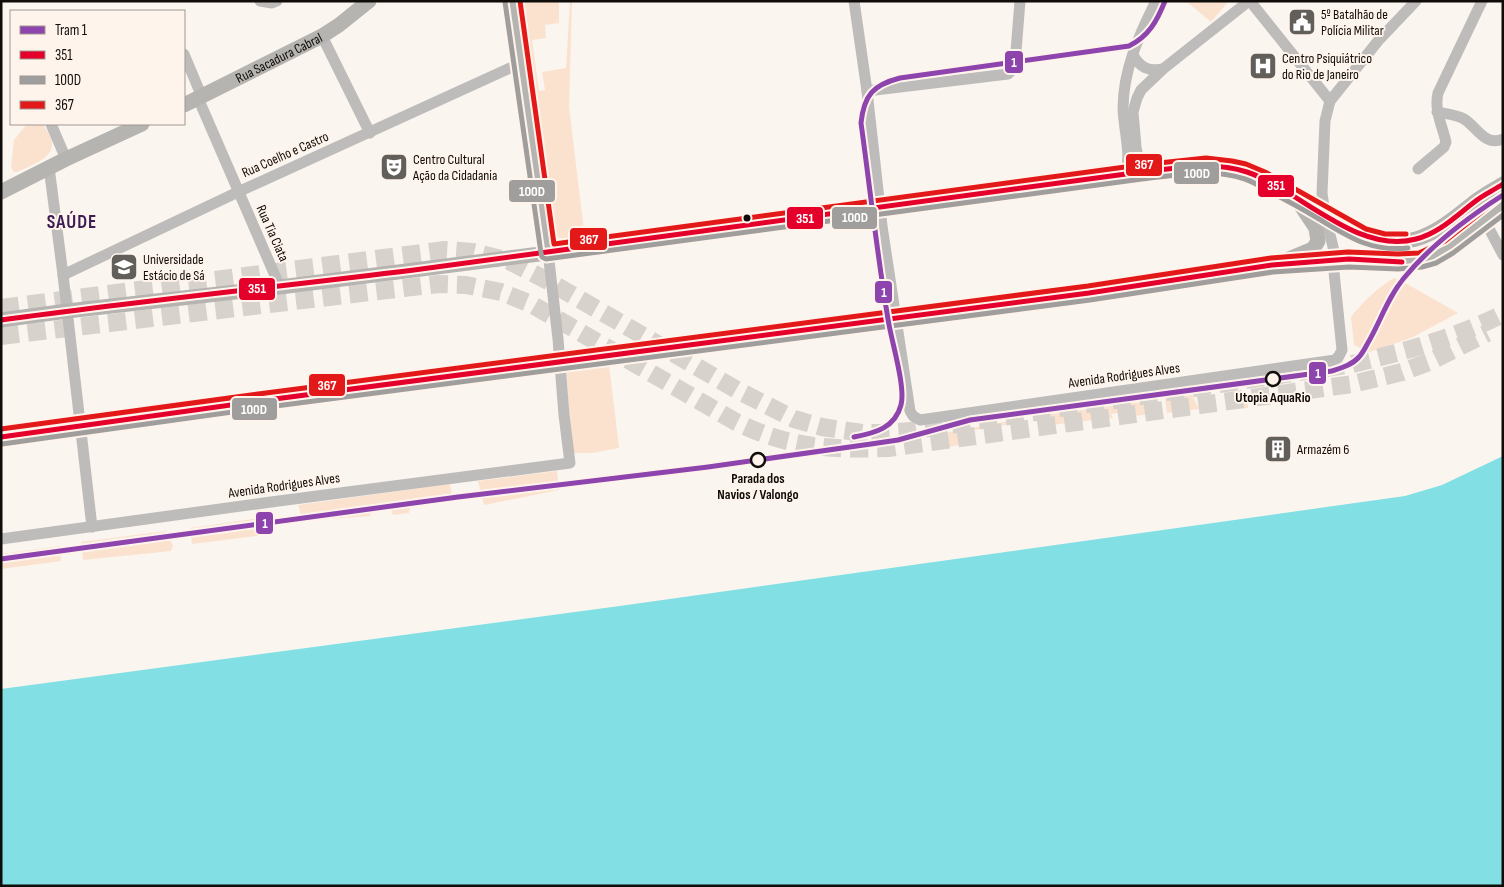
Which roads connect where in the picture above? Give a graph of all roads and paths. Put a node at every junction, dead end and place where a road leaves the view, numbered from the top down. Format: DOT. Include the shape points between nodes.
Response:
graph roads {
  1 [pos="260,1"];
  2 [pos="277,1"];
  3 [pos="369,1"];
  4 [pos="512,1"];
  5 [pos="854,1"];
  6 [pos="1020,1"];
  7 [pos="1156,1"];
  8 [pos="1250,1"];
  9 [pos="1416,1"];
  10 [pos="1482,1"];
  11 [pos="322,36"];
  12 [pos="1133,55"];
  13 [pos="185,57"];
  14 [pos="521,63"];
  15 [pos="1163,69"];
  16 [pos="867,91"];
  17 [pos="200,97"];
  18 [pos="1330,101"];
  19 [pos="185,104"];
  20 [pos="1437,112"];
  21 [pos="51,125"];
  22 [pos="140,125"];
  23 [pos="370,133"];
  24 [pos="1503,139"];
  25 [pos="66,158"];
  26 [pos="49,167"];
  27 [pos="1418,169"];
  28 [pos="1134,173"];
  29 [pos="1503,184"];
  30 [pos="1,192"];
  31 [pos="238,192"];
  32 [pos="1294,196"];
  33 [pos="1503,205"];
  34 [pos="880,208"];
  35 [pos="1325,214"];
  36 [pos="1484,219"];
  37 [pos="548,252"];
  38 [pos="1503,255"];
  39 [pos="1334,261"];
  40 [pos="1272,265"];
  41 [pos="64,275"];
  42 [pos="280,287"];
  43 [pos="67,311"];
  44 [pos="927,314"];
  45 [pos="897,318"];
  46 [pos="1,320"];
  47 [pos="560,362"];
  48 [pos="92,527"];
  49 [pos="1,539"];
  1 -- 2 [label="street"];
  3 -- 11 [label="main road, Rua Sacadura Cabral"];
  4 -- 14 [label="main road"];
  5 -- 16 [label="street"];
  6 -- 16 [label="street" via="1013,67 1005,74"];
  7 -- 12 [label="street"];
  8 -- 15 [label="street"];
  8 -- 18 [label="street"];
  9 -- 18 [label="street" via="1378,41"];
  10 -- 20 [label="street" via="1439,88"];
  11 -- 17 [label="main road, Rua Sacadura Cabral"];
  11 -- 23 [label="street"];
  12 -- 15 [label="street" via="1149,70"];
  12 -- 28 [label="street" via="1124,95 1124,118"];
  13 -- 17 [label="street, Rua Tia Ciata"];
  14 -- 23 [label="street, Rua Coelho e Castro"];
  14 -- 37 [label="main road"];
  15 -- 28 [label="street" via="1141,90 1134,108"];
  16 -- 34 [label="street"];
  17 -- 19 [label="main road, Rua Sacadura Cabral"];
  17 -- 31 [label="street, Rua Tia Ciata"];
  18 -- 35 [label="street" via="1325,121 1322,178"];
  20 -- 24 [label="street" via="1462,118 1490,141"];
  20 -- 27 [label="street" via="1446,142"];
  21 -- 25 [label="street"];
  22 -- 25 [label="main road"];
  23 -- 31 [label="street, Rua Coelho e Castro"];
  25 -- 26 [label="main road"];
  26 -- 30 [label="main road"];
  26 -- 41 [label="street"];
  28 -- 32 [label="main road" via="1206,165 1231,167"];
  28 -- 34 [label="main road"];
  29 -- 35 [label="main road" via="1439,229 1417,239 1389,243 1375,240 1354,232"];
  31 -- 41 [label="street, Rua Coelho e Castro"];
  31 -- 42 [label="street, Rua Tia Ciata"];
  32 -- 35 [label="main road"];
  32 -- 40 [label="main road" via="1316,228 1318,241 1313,249"];
  33 -- 36 [label="main road"];
  34 -- 37 [label="main road"];
  34 -- 45 [label="street"];
  35 -- 39 [label="street" via="1334,245"];
  36 -- 38 [label="street"];
  36 -- 39 [label="main road" via="1449,247 1421,260"];
  37 -- 42 [label="main road"];
  37 -- 47 [label="street"];
  39 -- 40 [label="main road"];
  39 -- 45 [label="street, Avenida Rodrigues Alves" via="1342,350 1335,360 920,420 910,411"];
  40 -- 44 [label="main road"];
  41 -- 43 [label="street"];
  42 -- 43 [label="main road"];
  43 -- 46 [label="main road"];
  43 -- 48 [label="street"];
  45 -- 47 [label="street"];
  47 -- 48 [label="street, Avenida Rodrigues Alves" via="570,463"];
  48 -- 49 [label="street, Avenida Rodrigues Alves"];
}
